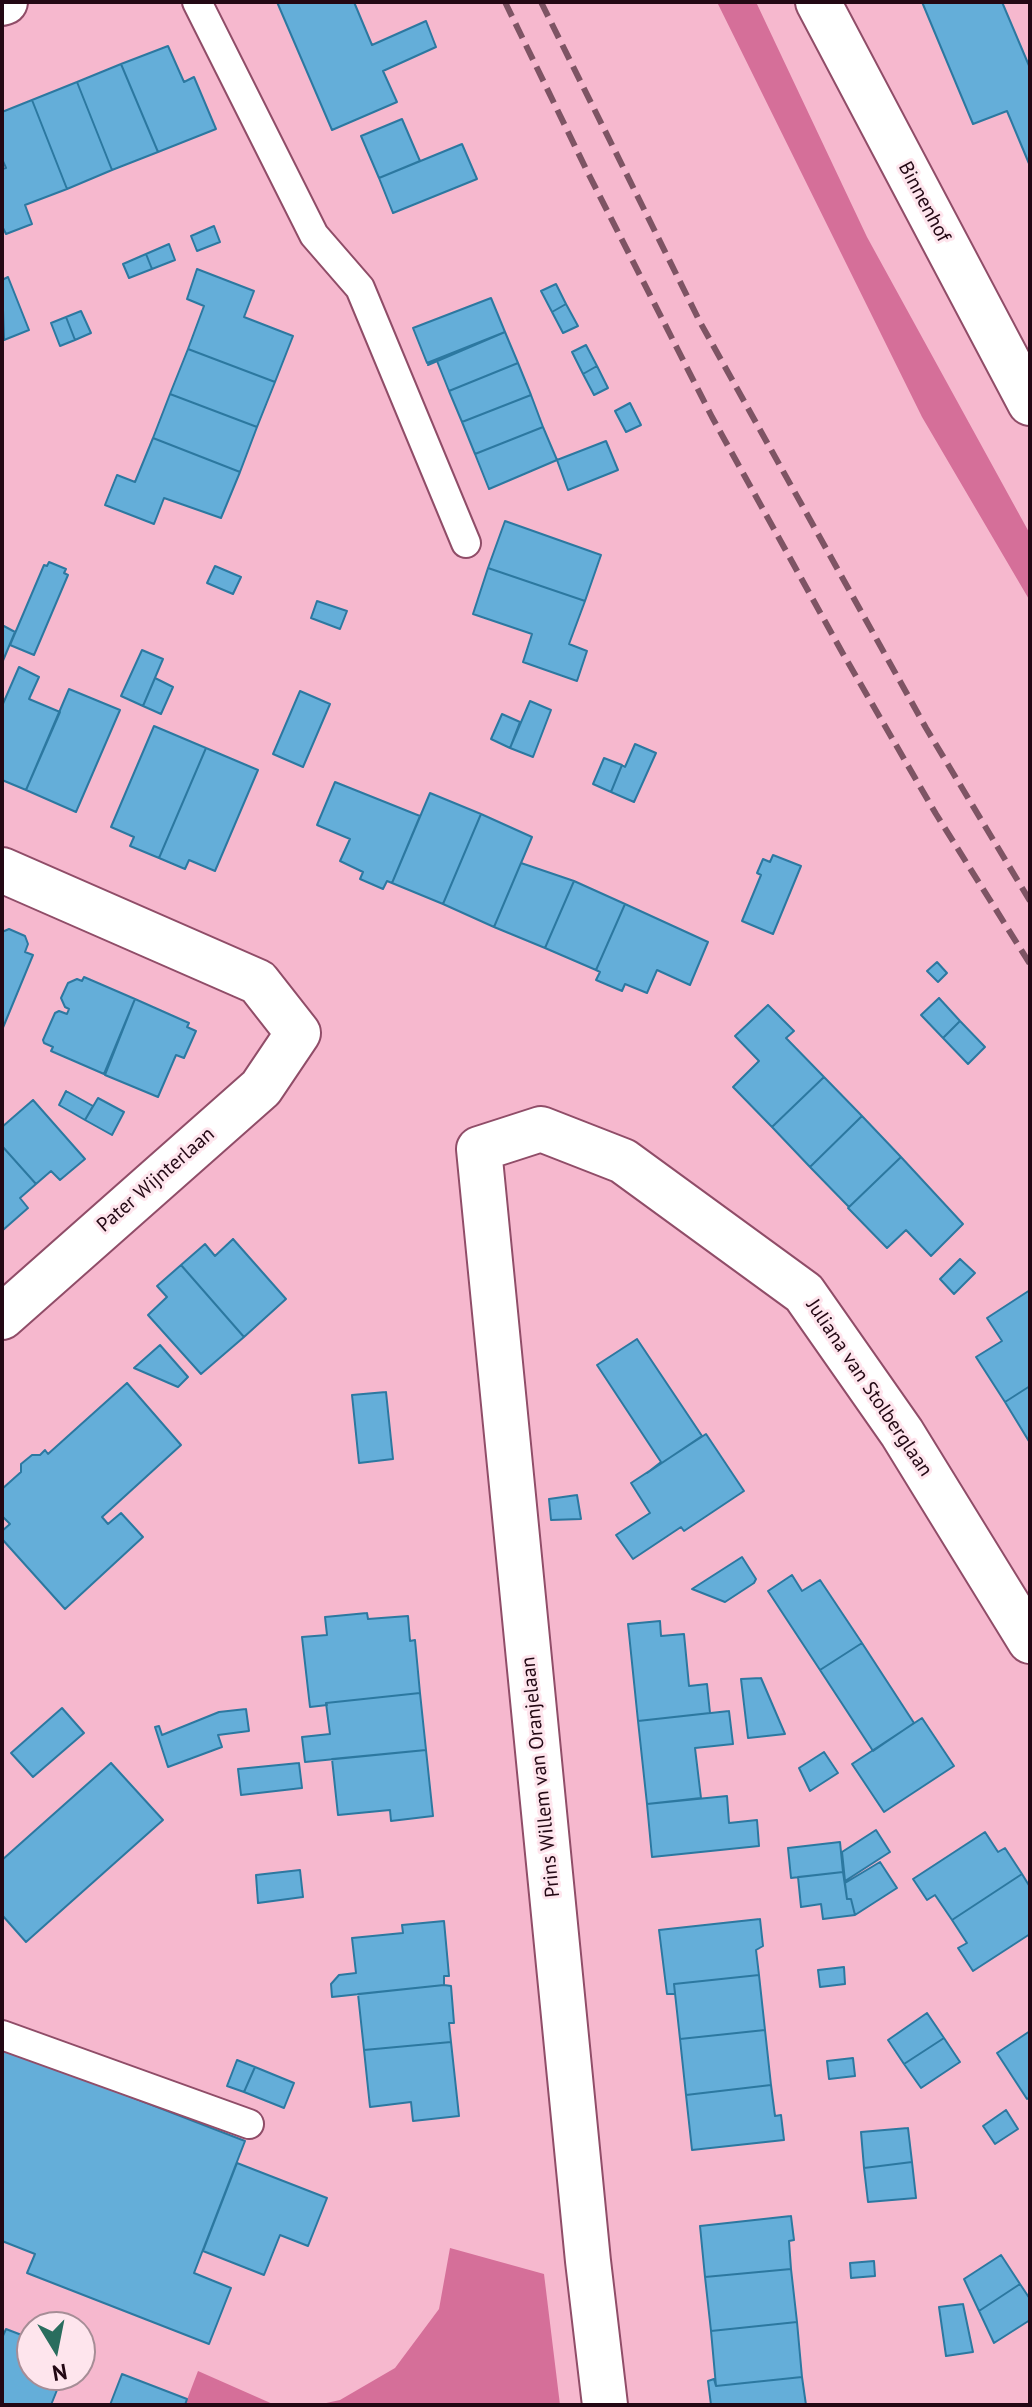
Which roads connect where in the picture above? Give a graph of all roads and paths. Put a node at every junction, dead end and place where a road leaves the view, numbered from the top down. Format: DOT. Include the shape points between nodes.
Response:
graph roads {
  1 [pos="197,2"];
  2 [pos="818,2"];
  3 [pos="1030,403"];
  4 [pos="466,543"];
  5 [pos="2,870"];
  6 [pos="479,1149"];
  7 [pos="2,1317"];
  8 [pos="1030,1641"];
  9 [pos="2,2035"];
  10 [pos="249,2124"];
  11 [pos="605,2405"];
  1 -- 4 [label="lane" via="314,235 360,288"];
  2 -- 3 [label="street, Binnenhof"];
  5 -- 7 [label="street, Pater Wijnterlaan" via="258,982 298,1033 261,1088"];
  6 -- 8 [label="street, Juliana van Stolberglaan" via="541,1129 623,1161 804,1293 902,1433"];
  6 -- 11 [label="street, Prins Willem van Oranjelaan"];
  9 -- 10 [label="lane"];
}
